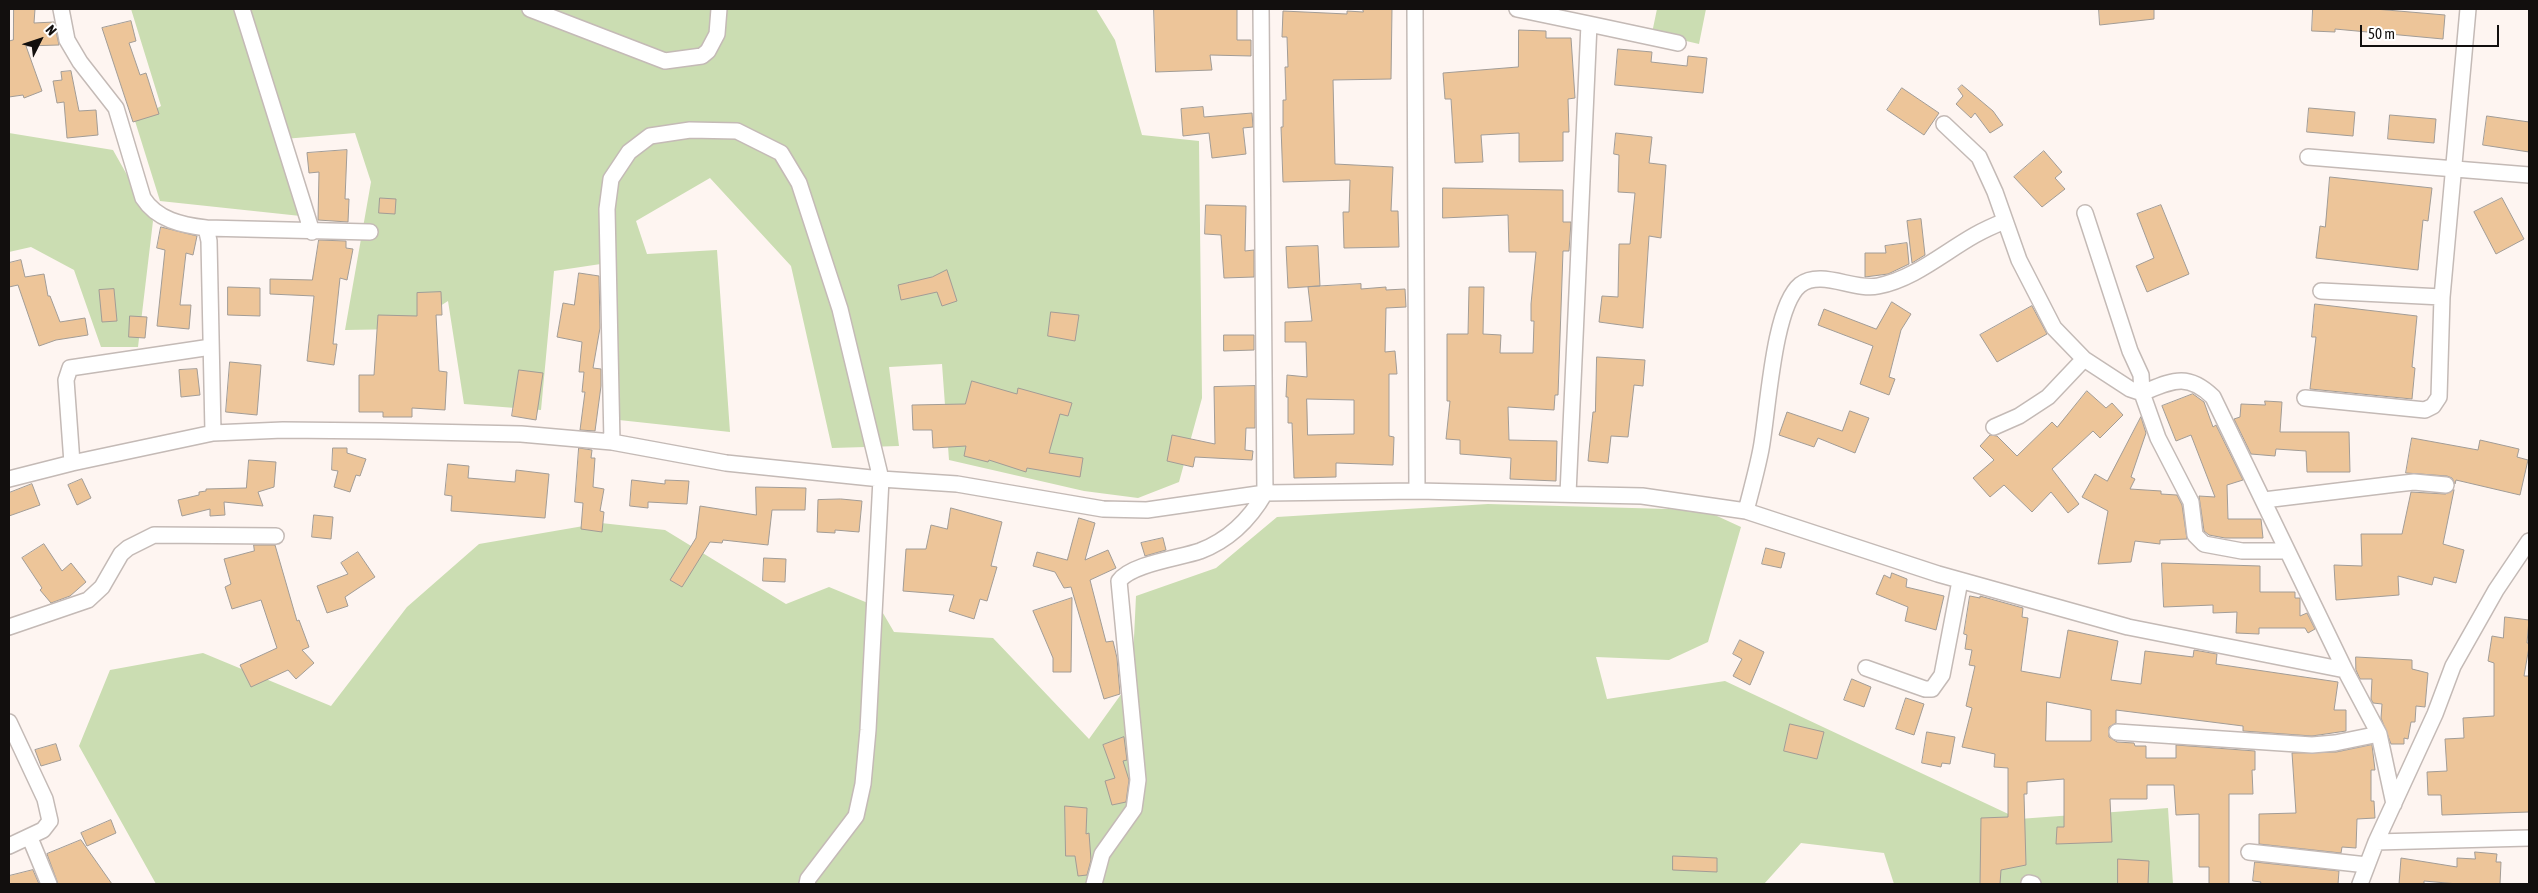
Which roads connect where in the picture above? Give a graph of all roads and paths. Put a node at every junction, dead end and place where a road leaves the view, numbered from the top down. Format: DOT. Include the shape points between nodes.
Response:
graph roads {
  1 [pos="61,9"];
  2 [pos="242,9"];
  3 [pos="530,9"];
  4 [pos="719,9"];
  5 [pos="1261,9"];
  6 [pos="1415,9"];
  7 [pos="1517,9"];
  8 [pos="2468,9"];
  9 [pos="1570,14"];
  10 [pos="1589,24"];
  11 [pos="1678,43"];
  12 [pos="1944,124"];
  13 [pos="2308,157"];
  14 [pos="2453,170"];
  15 [pos="2529,175"];
  16 [pos="2085,213"];
  17 [pos="2005,221"];
  18 [pos="206,228"];
  19 [pos="312,232"];
  20 [pos="370,232"];
  21 [pos="2320,292"];
  22 [pos="2442,297"];
  23 [pos="211,346"];
  24 [pos="2084,359"];
  25 [pos="2142,393"];
  26 [pos="2305,398"];
  27 [pos="1994,428"];
  28 [pos="213,433"];
  29 [pos="612,442"];
  30 [pos="72,463"];
  31 [pos="9,479"];
  32 [pos="881,479"];
  33 [pos="2446,485"];
  34 [pos="1417,491"];
  35 [pos="1265,493"];
  36 [pos="1568,494"];
  37 [pos="2264,500"];
  38 [pos="1746,512"];
  39 [pos="276,536"];
  40 [pos="2529,541"];
  41 [pos="2286,551"];
  42 [pos="1960,581"];
  43 [pos="9,627"];
  44 [pos="1866,668"];
  45 [pos="2345,670"];
  46 [pos="9,722"];
  47 [pos="2116,732"];
  48 [pos="2379,734"];
  49 [pos="2394,804"];
  50 [pos="30,838"];
  51 [pos="2529,838"];
  52 [pos="2376,842"];
  53 [pos="9,846"];
  54 [pos="2249,852"];
  55 [pos="2366,865"];
  56 [pos="49,884"];
  57 [pos="807,884"];
  58 [pos="1094,884"];
  59 [pos="2360,884"];
  1 -- 18 [label="street" via="67,40 116,108 143,198 150,210 183,225"];
  2 -- 19 [label="street"];
  3 -- 4 [label="street" via="665,61 702,56 708,51 717,34"];
  5 -- 35 [label="street"];
  6 -- 34 [label="street"];
  7 -- 9 [label="street"];
  8 -- 14 [label="street"];
  9 -- 10 [label="street"];
  10 -- 11 [label="street"];
  10 -- 36 [label="street"];
  12 -- 17 [label="street" via="1979,157"];
  13 -- 14 [label="street"];
  14 -- 15 [label="street"];
  14 -- 22 [label="street"];
  16 -- 25 [label="street" via="2130,351 2141,375"];
  17 -- 24 [label="street" via="2019,260 2054,328"];
  17 -- 38 [label="street" via="1975,235 1922,268 1878,286 1862,287 1822,280 1799,286 1787,301 1773,364 1761,448"];
  18 -- 19 [label="street"];
  18 -- 23 [label="street"];
  19 -- 20 [label="street"];
  21 -- 22 [label="street"];
  22 -- 26 [label="street" via="2440,397 2433,406 2425,410"];
  23 -- 28 [label="street"];
  23 -- 30 [label="street" via="70,368 66,380"];
  24 -- 25 [label="street" via="2130,389"];
  24 -- 27 [label="street" via="2048,397"];
  25 -- 37 [label="street" via="2176,380 2192,381 2203,387 2213,397"];
  25 -- 41 [label="street" via="2158,438 2191,502 2195,535 2204,544 2242,551"];
  28 -- 29 [label="street" via="399,431 521,434"];
  28 -- 30 [label="street"];
  29 -- 32 [label="street" via="726,463"];
  29 -- 32 [label="street" via="608,217 611,179 629,152 650,136 690,130 738,131 781,153 799,183 840,309"];
  30 -- 31 [label="street"];
  32 -- 35 [label="street" via="957,484 1103,509 1147,510"];
  32 -- 57 [label="street" via="863,784 856,816"];
  33 -- 37 [label="street" via="2414,482"];
  34 -- 35 [label="street"];
  34 -- 36 [label="street"];
  35 -- 58 [label="street" via="1245,522 1222,540 1200,551 1142,568 1119,581 1138,780 1134,809 1102,854"];
  36 -- 38 [label="street" via="1642,496"];
  37 -- 41 [label="street"];
  38 -- 42 [label="street"];
  39 -- 43 [label="street" via="154,536 121,554 102,587 88,600"];
  40 -- 49 [label="street" via="2496,590 2453,666"];
  41 -- 45 [label="street"];
  42 -- 44 [label="street" via="1942,676 1932,689"];
  42 -- 45 [label="street" via="2128,627"];
  45 -- 48 [label="street"];
  46 -- 50 [label="street" via="45,799 50,821"];
  47 -- 48 [label="street" via="2312,745"];
  48 -- 49 [label="street"];
  49 -- 52 [label="street"];
  50 -- 53 [label="street"];
  50 -- 56 [label="street"];
  51 -- 52 [label="street"];
  52 -- 55 [label="street"];
  54 -- 55 [label="street"];
  55 -- 59 [label="street"];
}
